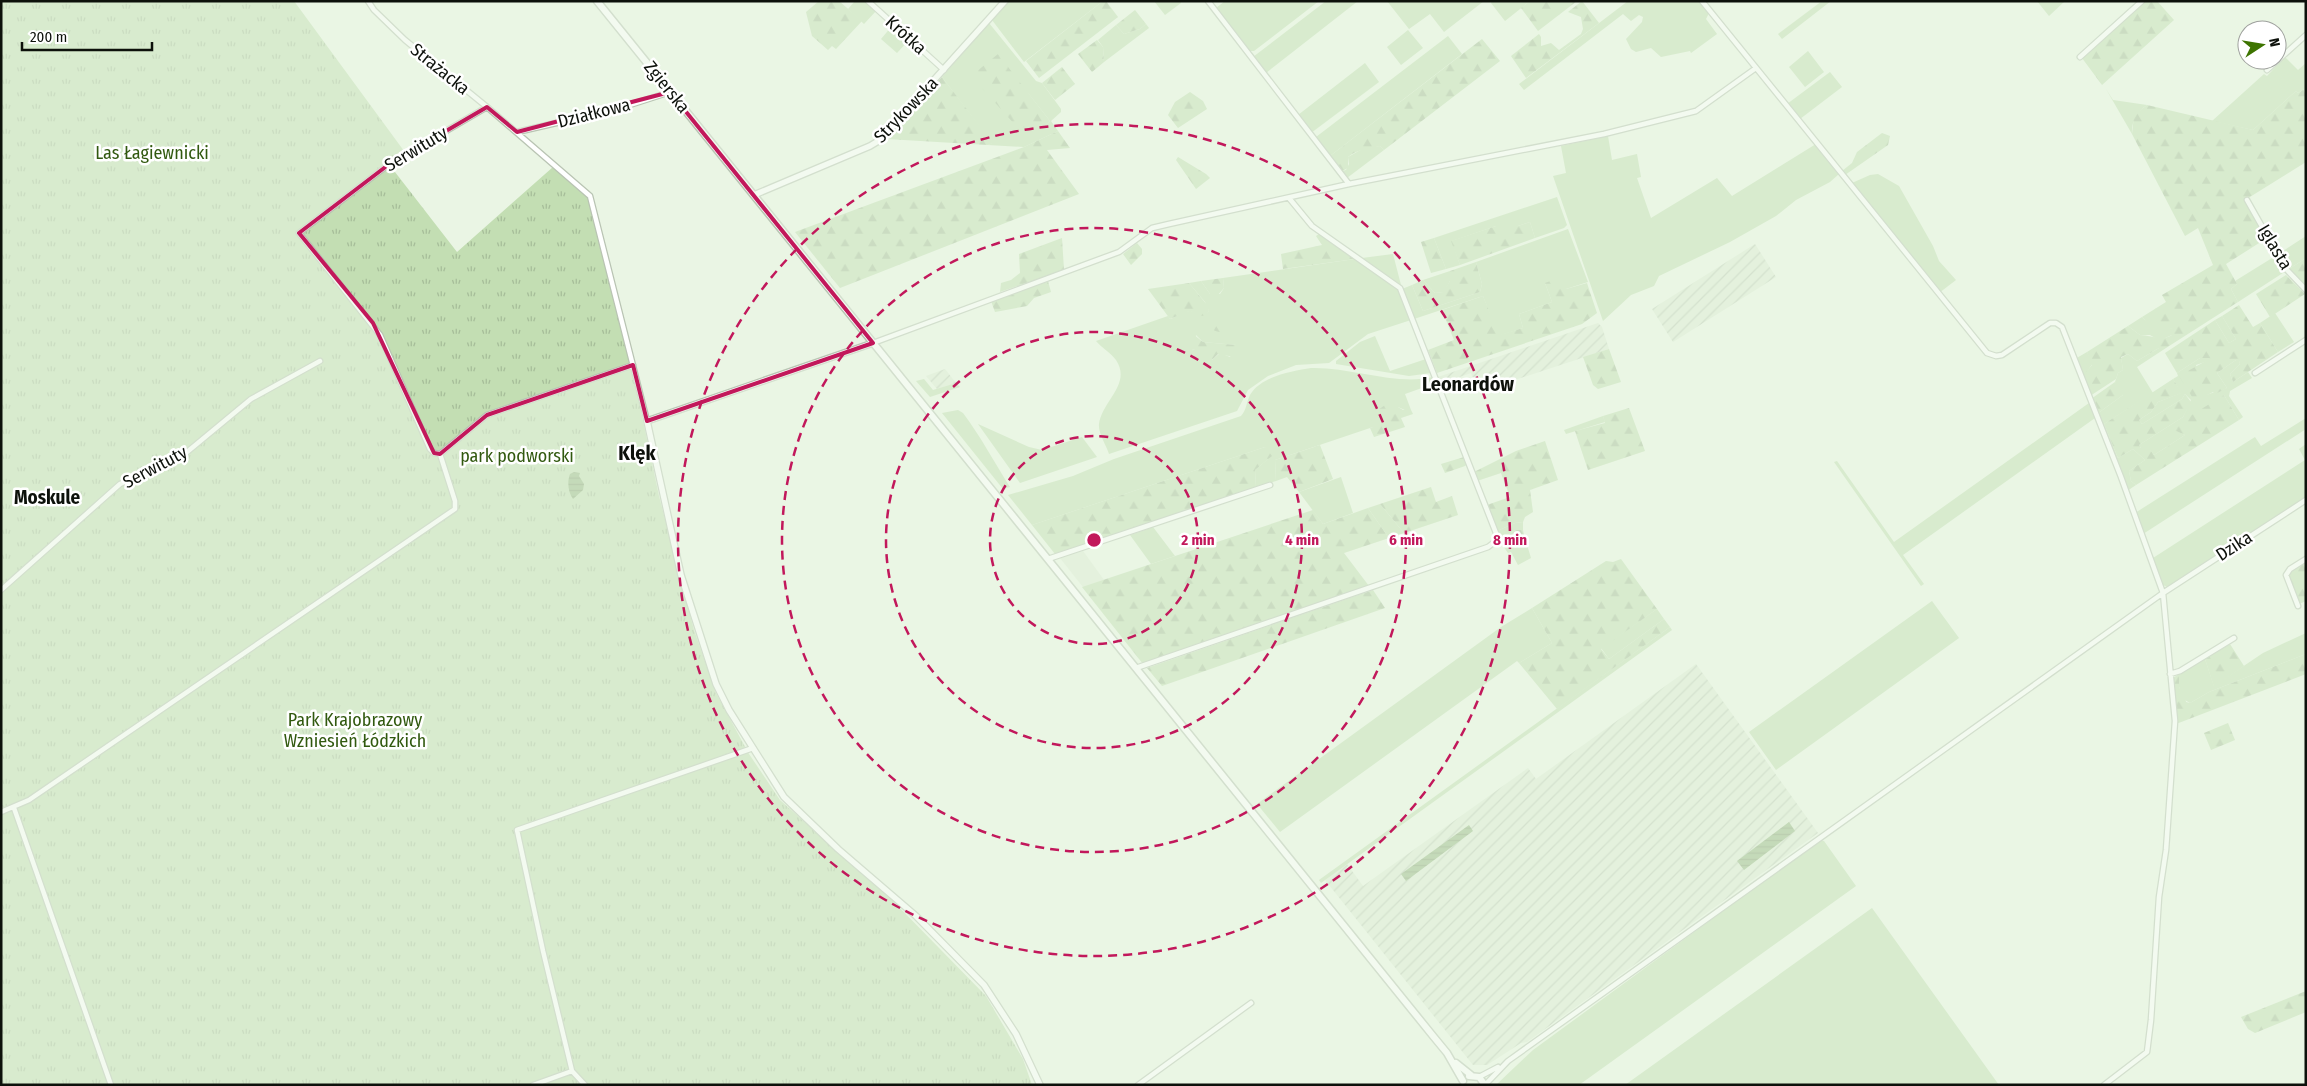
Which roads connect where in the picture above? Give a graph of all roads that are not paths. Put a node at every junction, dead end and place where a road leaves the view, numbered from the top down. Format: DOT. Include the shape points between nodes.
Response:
graph roads {
  1 [pos="368,1"];
  2 [pos="597,1"];
  3 [pos="868,1"];
  4 [pos="1005,1"];
  5 [pos="1208,1"];
  6 [pos="1702,1"];
  7 [pos="2142,1"];
  8 [pos="2306,35"];
  9 [pos="2287,52"];
  10 [pos="2080,57"];
  11 [pos="1756,68"];
  12 [pos="944,70"];
  13 [pos="670,92"];
  14 [pos="487,106"];
  15 [pos="517,132"];
  16 [pos="1349,184"];
  17 [pos="754,194"];
  18 [pos="1289,198"];
  19 [pos="2247,200"];
  20 [pos="2306,290"];
  21 [pos="2306,340"];
  22 [pos="873,343"];
  23 [pos="320,361"];
  24 [pos="633,365"];
  25 [pos="2255,373"];
  26 [pos="647,421"];
  27 [pos="440,454"];
  28 [pos="1270,485"];
  29 [pos="2306,500"];
  30 [pos="2306,558"];
  31 [pos="1048,559"];
  32 [pos="1,590"];
  33 [pos="2163,593"];
  34 [pos="2298,606"];
  35 [pos="2234,638"];
  36 [pos="1136,668"];
  37 [pos="2170,674"];
  38 [pos="753,748"];
  39 [pos="14,808"];
  40 [pos="1,812"];
  41 [pos="1251,1003"];
  42 [pos="1446,1053"];
  43 [pos="1508,1062"];
  44 [pos="572,1071"];
  45 [pos="1471,1075"];
  46 [pos="1479,1077"];
  47 [pos="1463,1083"];
  48 [pos="111,1085"];
  49 [pos="533,1085"];
  50 [pos="585,1085"];
  51 [pos="1040,1085"];
  52 [pos="1138,1085"];
  53 [pos="1485,1085"];
  54 [pos="2104,1085"];
  1 -- 14 [label="street, Strażacka" via="411,46"];
  2 -- 13 [label="main road, Zgierska"];
  3 -- 12 [label="street, Krótka"];
  4 -- 12 [label="street, Strykowska"];
  5 -- 16 [label="street"];
  6 -- 11 [label="street"];
  7 -- 10 [label="street"];
  8 -- 9 [label="street"];
  11 -- 16 [label="street" via="1696,111 1587,138"];
  11 -- 33 [label="street" via="1987,353 2002,355 2050,323 2062,326"];
  12 -- 17 [label="street, Strykowska" via="875,143"];
  13 -- 15 [label="street, Działkowa" via="617,109"];
  13 -- 17 [label="main road, Zgierska"];
  14 -- 15 [label="street, Strażacka"];
  14 -- 27 [label="street, Serwituty" via="388,165 300,233 373,323 430,449"];
  15 -- 24 [label="street, Strażacka" via="591,199"];
  16 -- 18 [label="street"];
  17 -- 22 [label="main road, Zgierska"];
  18 -- 22 [label="street" via="1152,228 1118,252"];
  18 -- 36 [label="street" via="1312,226 1400,288 1496,533 1496,541 1488,547"];
  19 -- 20 [label="street, Iglasta" via="2288,272"];
  21 -- 25 [label="street"];
  22 -- 26 [label="street"];
  22 -- 31 [label="main road, Zgierska"];
  23 -- 32 [label="street, Serwituty" via="251,400 181,457 120,484"];
  24 -- 26 [label="street, Strażacka"];
  24 -- 27 [label="street" via="487,415"];
  26 -- 38 [label="street" via="677,559 697,627 719,693"];
  27 -- 39 [label="street" via="455,508"];
  28 -- 31 [label="street"];
  29 -- 33 [label="street, Dzika"];
  30 -- 34 [label="street" via="2286,575"];
  31 -- 36 [label="main road, Zgierska"];
  33 -- 37 [label="street"];
  33 -- 43 [label="street, Dzika"];
  35 -- 37 [label="street" via="2180,672"];
  36 -- 42 [label="main road, Zgierska"];
  37 -- 54 [label="street" via="2174,742 2146,1052"];
  38 -- 44 [label="street" via="517,830"];
  38 -- 51 [label="street" via="790,803 912,912 978,978 1016,1034"];
  39 -- 40 [label="street"];
  39 -- 48 [label="street"];
  41 -- 52 [label="street"];
  42 -- 45 [label="main road"];
  42 -- 47 [label="main road"];
  43 -- 46 [label="street"];
  43 -- 53 [label="street"];
  44 -- 49 [label="street"];
  44 -- 50 [label="street"];
  45 -- 46 [label="main road"];
  45 -- 47 [label="main road"];
  46 -- 53 [label="main road"];
}
